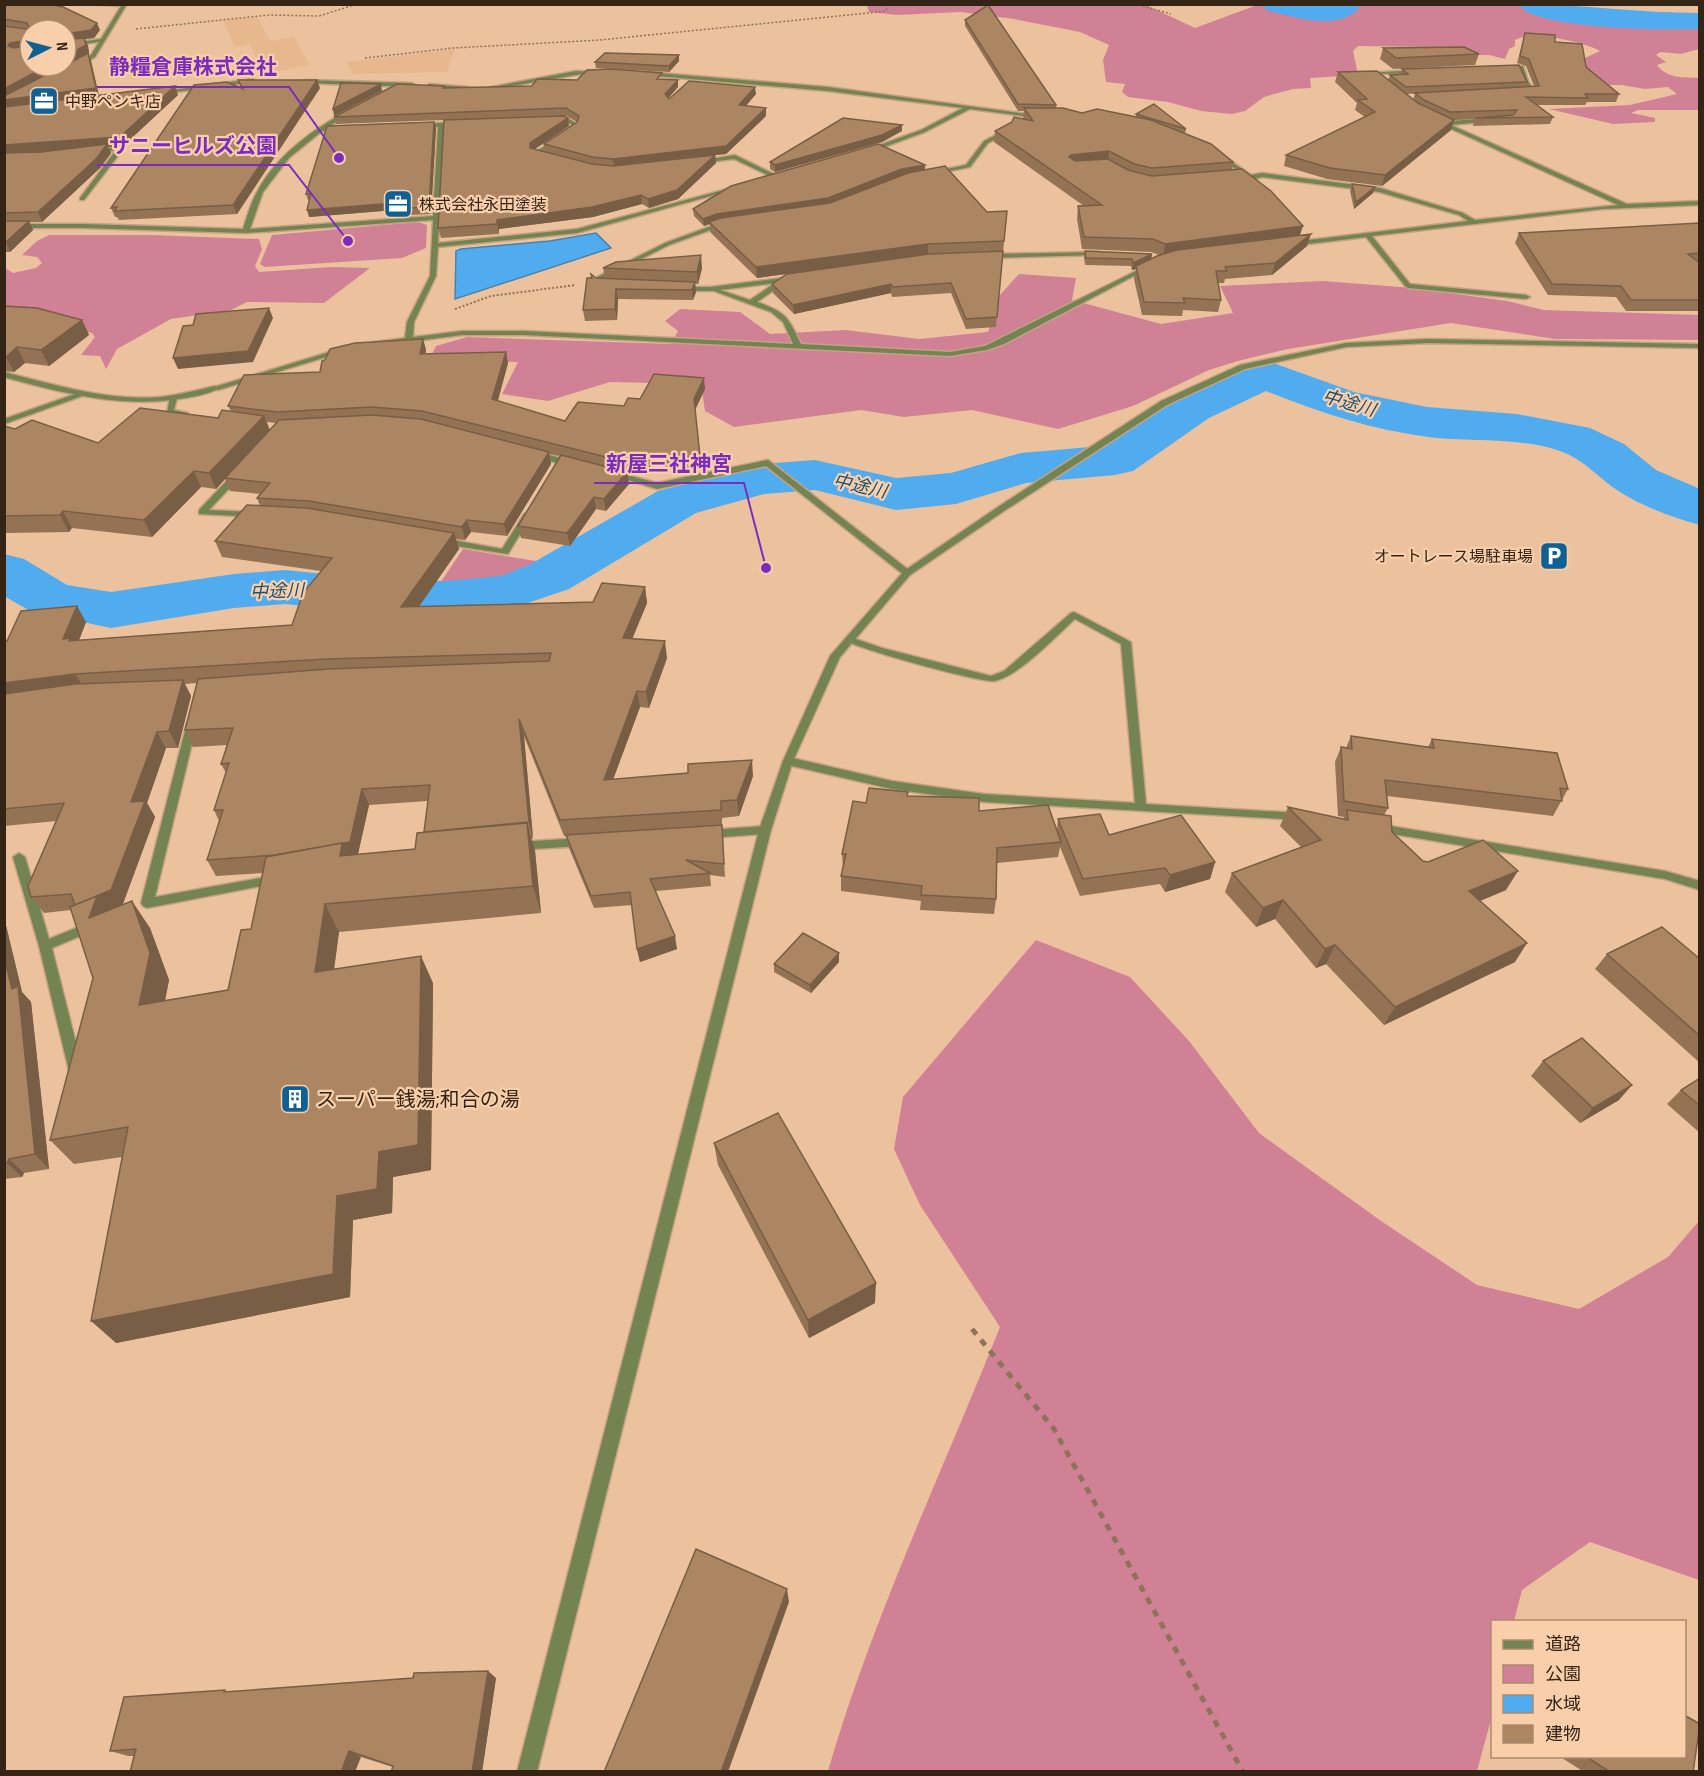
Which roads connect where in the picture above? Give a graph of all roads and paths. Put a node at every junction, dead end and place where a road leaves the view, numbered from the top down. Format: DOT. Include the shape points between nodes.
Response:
graph roads {
  1 [pos="91,4"];
  2 [pos="357,4"];
  3 [pos="888,4"];
  4 [pos="1135,4"];
  5 [pos="125,5"];
  6 [pos="1172,14"];
  7 [pos="107,33"];
  8 [pos="103,40"];
  9 [pos="78,43"];
  10 [pos="357,59"];
  11 [pos="78,65"];
  12 [pos="1498,68"];
  13 [pos="1429,71"];
  14 [pos="605,72"];
  15 [pos="636,73"];
  16 [pos="694,78"];
  17 [pos="263,81"];
  18 [pos="299,82"];
  19 [pos="404,84"];
  20 [pos="414,85"];
  21 [pos="426,86"];
  22 [pos="686,86"];
  23 [pos="1385,86"];
  24 [pos="481,88"];
  25 [pos="474,89"];
  26 [pos="1522,92"];
  27 [pos="158,93"];
  28 [pos="384,94"];
  29 [pos="969,106"];
  30 [pos="355,110"];
  31 [pos="1009,114"];
  32 [pos="1047,116"];
  33 [pos="546,120"];
  34 [pos="1436,120"];
  35 [pos="1499,120"];
  36 [pos="465,124"];
  37 [pos="1444,124"];
  38 [pos="441,125"];
  39 [pos="409,127"];
  40 [pos="319,129"];
  41 [pos="354,129"];
  42 [pos="863,152"];
  43 [pos="84,153"];
  44 [pos="1214,153"];
  45 [pos="558,160"];
  46 [pos="691,162"];
  47 [pos="928,173"];
  48 [pos="787,174"];
  49 [pos="1250,176"];
  50 [pos="776,177"];
  51 [pos="1239,177"];
  52 [pos="765,180"];
  53 [pos="1257,184"];
  54 [pos="742,187"];
  55 [pos="82,199"];
  56 [pos="1700,203"];
  57 [pos="1624,205"];
  58 [pos="436,218"];
  59 [pos="729,222"];
  60 [pos="1473,222"];
  61 [pos="4,226"];
  62 [pos="246,231"];
  63 [pos="1302,233"];
  64 [pos="1368,235"];
  65 [pos="1310,242"];
  66 [pos="1287,244"];
  67 [pos="435,245"];
  68 [pos="1106,253"];
  69 [pos="973,257"];
  70 [pos="1161,261"];
  71 [pos="797,278"];
  72 [pos="787,279"];
  73 [pos="598,284"];
  74 [pos="615,284"];
  75 [pos="671,288"];
  76 [pos="710,289"];
  77 [pos="1526,297"];
  78 [pos="752,302"];
  79 [pos="454,309"];
  80 [pos="409,338"];
  81 [pos="366,345"];
  82 [pos="1700,346"];
  83 [pos="798,347"];
  84 [pos="356,348"];
  85 [pos="4,374"];
  86 [pos="81,395"];
  87 [pos="173,398"];
  88 [pos="201,417"];
  89 [pos="4,422"];
  90 [pos="527,453"];
  91 [pos="560,461"];
  92 [pos="582,466"];
  93 [pos="242,470"];
  94 [pos="554,471"];
  95 [pos="603,472"];
  96 [pos="530,511"];
  97 [pos="269,516"];
  98 [pos="426,538"];
  99 [pos="908,573"];
  100 [pos="850,640"];
  101 [pos="195,712"];
  102 [pos="788,761"];
  103 [pos="1141,807"];
  104 [pos="1306,818"];
  105 [pos="1364,826"];
  106 [pos="765,830"];
  107 [pos="694,834"];
  108 [pos="599,841"];
  109 [pos="503,847"];
  110 [pos="19,857"];
  111 [pos="295,876"];
  112 [pos="1700,886"];
  113 [pos="106,921"];
  114 [pos="45,946"];
  115 [pos="79,1081"];
  116 [pos="972,1329"];
  117 [pos="527,1772"];
  118 [pos="1243,1772"];
  1 -- 5 [label="street"];
  2 -- 7 [label="path" via="319,16 269,15"];
  3 -- 10 [label="path" via="883,12"];
  4 -- 6 [label="path"];
  5 -- 7 [label="street"];
  7 -- 8 [label="street"];
  8 -- 9 [label="street"];
  8 -- 11 [label="street" via="93,56"];
  12 -- 26 [label="street" via="1521,68 1533,91"];
  13 -- 23 [label="street" via="1371,74"];
  14 -- 24 [label="street"];
  15 -- 16 [label="street"];
  16 -- 22 [label="street"];
  16 -- 29 [label="street"];
  17 -- 27 [label="street"];
  18 -- 19 [label="street"];
  19 -- 20 [label="street"];
  19 -- 28 [label="street"];
  21 -- 25 [label="street"];
  29 -- 31 [label="street"];
  29 -- 42 [label="street" via="923,131"];
  30 -- 40 [label="street"];
  31 -- 32 [label="street"];
  31 -- 47 [label="street" via="1008,131 986,142 968,166"];
  33 -- 45 [label="street" via="567,120 576,125 563,138 535,154"];
  34 -- 37 [label="street"];
  35 -- 37 [label="street"];
  36 -- 38 [label="street"];
  37 -- 57 [label="street"];
  38 -- 39 [label="street"];
  38 -- 58 [label="street"];
  40 -- 41 [label="street"];
  40 -- 62 [label="street" via="261,190"];
  43 -- 55 [label="street" via="121,148"];
  44 -- 49 [label="street"];
  46 -- 50 [label="street" via="735,157"];
  48 -- 50 [label="street"];
  49 -- 51 [label="street"];
  49 -- 53 [label="street"];
  49 -- 60 [label="street" via="1380,190 1461,214"];
  50 -- 52 [label="street"];
  54 -- 67 [label="street" via="577,231"];
  56 -- 57 [label="street"];
  57 -- 60 [label="street"];
  58 -- 62 [label="street"];
  58 -- 67 [label="street"];
  59 -- 73 [label="street" via="656,249 599,278"];
  60 -- 64 [label="street"];
  61 -- 62 [label="street"];
  63 -- 65 [label="street"];
  64 -- 65 [label="street"];
  64 -- 77 [label="street" via="1408,286"];
  65 -- 66 [label="street"];
  67 -- 80 [label="street" via="431,285 407,325"];
  68 -- 69 [label="street"];
  70 -- 83 [label="street" via="1001,342 969,352 929,354"];
  71 -- 72 [label="street"];
  72 -- 76 [label="street"];
  72 -- 78 [label="street"];
  73 -- 74 [label="street"];
  73 -- 79 [label="path" via="491,296"];
  75 -- 76 [label="street"];
  76 -- 78 [label="street"];
  78 -- 83 [label="street" via="781,315"];
  80 -- 81 [label="street"];
  80 -- 83 [label="street" via="524,333"];
  82 -- 99 [label="street" via="1428,341 1346,345 1243,367 1164,403"];
  84 -- 87 [label="street"];
  85 -- 86 [label="street"];
  86 -- 87 [label="street" via="126,402"];
  86 -- 89 [label="street"];
  87 -- 88 [label="street" via="170,411"];
  90 -- 91 [label="street"];
  91 -- 92 [label="street"];
  91 -- 94 [label="street"];
  93 -- 97 [label="street" via="202,512"];
  95 -- 99 [label="street" via="657,486 768,463"];
  96 -- 98 [label="street" via="505,552"];
  99 -- 100 [label="street"];
  100 -- 102 [label="street" via="835,656"];
  100 -- 103 [label="street" via="992,679 1008,673 1074,615 1126,642"];
  101 -- 111 [label="street" via="142,906"];
  102 -- 103 [label="street" via="892,784 984,798"];
  102 -- 106 [label="street"];
  103 -- 104 [label="street"];
  105 -- 112 [label="street" via="1665,875"];
  106 -- 107 [label="street"];
  106 -- 117 [label="street"];
  108 -- 109 [label="street"];
  110 -- 114 [label="street"];
  113 -- 114 [label="street"];
  114 -- 115 [label="street"];
  116 -- 118 [label="path" via="1054,1429"];
}
